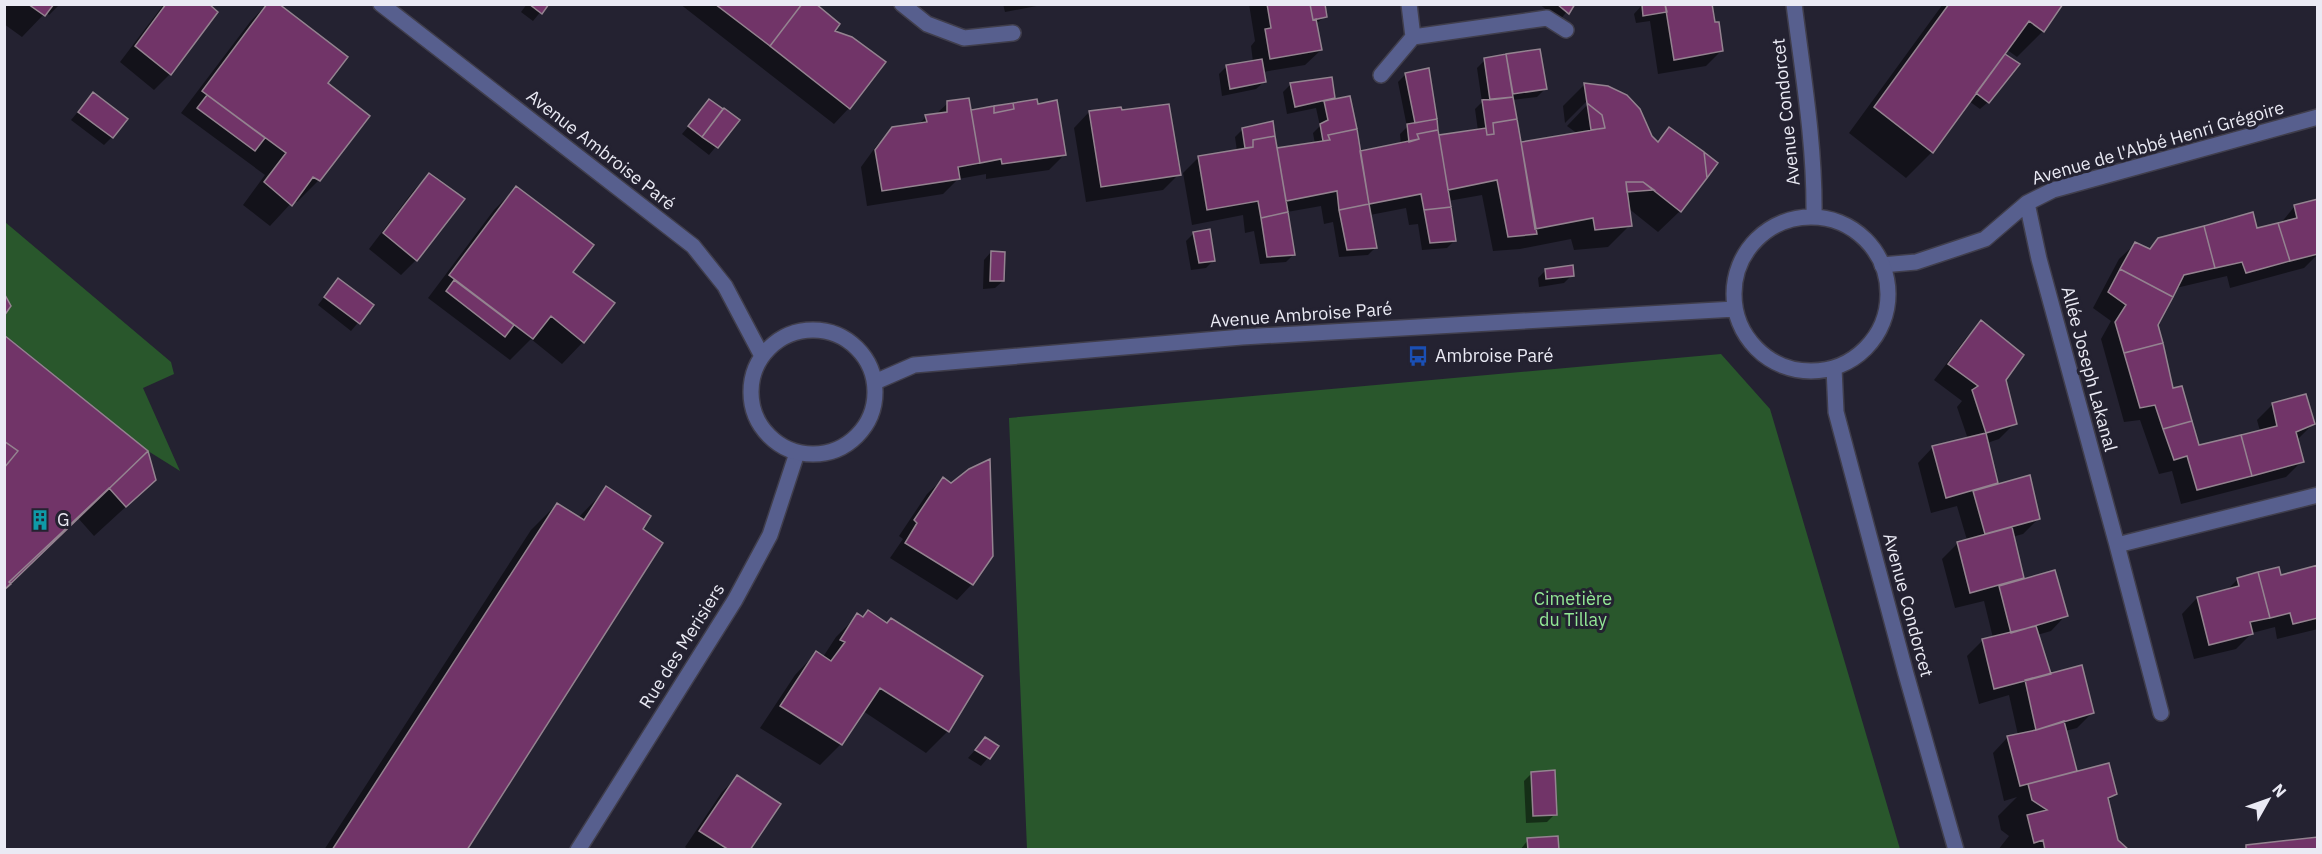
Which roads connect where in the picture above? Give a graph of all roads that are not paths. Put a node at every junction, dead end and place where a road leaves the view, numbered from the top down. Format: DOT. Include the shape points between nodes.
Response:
graph roads {
  1 [pos="381,4"];
  2 [pos="902,4"];
  3 [pos="1409,4"];
  4 [pos="1794,4"];
  5 [pos="1566,30"];
  6 [pos="1013,33"];
  7 [pos="1413,37"];
  8 [pos="1381,75"];
  9 [pos="2318,117"];
  10 [pos="2027,202"];
  11 [pos="1814,216"];
  12 [pos="1882,265"];
  13 [pos="1735,309"];
  14 [pos="762,356"];
  15 [pos="1834,368"];
  16 [pos="875,382"];
  17 [pos="797,453"];
  18 [pos="2318,495"];
  19 [pos="2117,545"];
  20 [pos="2161,713"];
  21 [pos="578,849"];
  22 [pos="1956,849"];
  1 -- 14 [label="street, Avenue Ambroise Paré" via="693,246 725,286"];
  2 -- 6 [label="street" via="927,24 964,38"];
  3 -- 7 [label="street"];
  4 -- 11 [label="street, Avenue Condorcet" via="1811,134"];
  5 -- 7 [label="street" via="1547,18"];
  7 -- 8 [label="street"];
  9 -- 10 [label="street, Avenue de l'Abbé Henri Grégoire" via="2053,190"];
  10 -- 12 [label="street, Avenue de l'Abbé Henri Grégoire" via="1985,239 1916,262"];
  10 -- 19 [label="street, Allée Joseph Lakanal"];
  11 -- 12 [label="street" via="1856,230"];
  11 -- 13 [label="street" via="1786,220 1762,234 1743,255 1734,281"];
  12 -- 15 [label="street" via="1888,285 1880,327 1868,345"];
  13 -- 15 [label="street" via="1742,329 1771,360 1802,370"];
  13 -- 16 [label="street, Avenue Ambroise Paré" via="1242,337 914,365"];
  14 -- 16 [label="street" via="794,333 834,333 865,357"];
  14 -- 17 [label="street" via="751,384 755,415 776,442"];
  15 -- 22 [label="street, Avenue Condorcet" via="1836,412"];
  16 -- 17 [label="street" via="873,410 860,434 838,450"];
  17 -- 21 [label="street, Rue des Merisiers" via="770,536 735,600"];
  18 -- 19 [label="street"];
  19 -- 20 [label="street, Allée Joseph Lakanal"];
}
